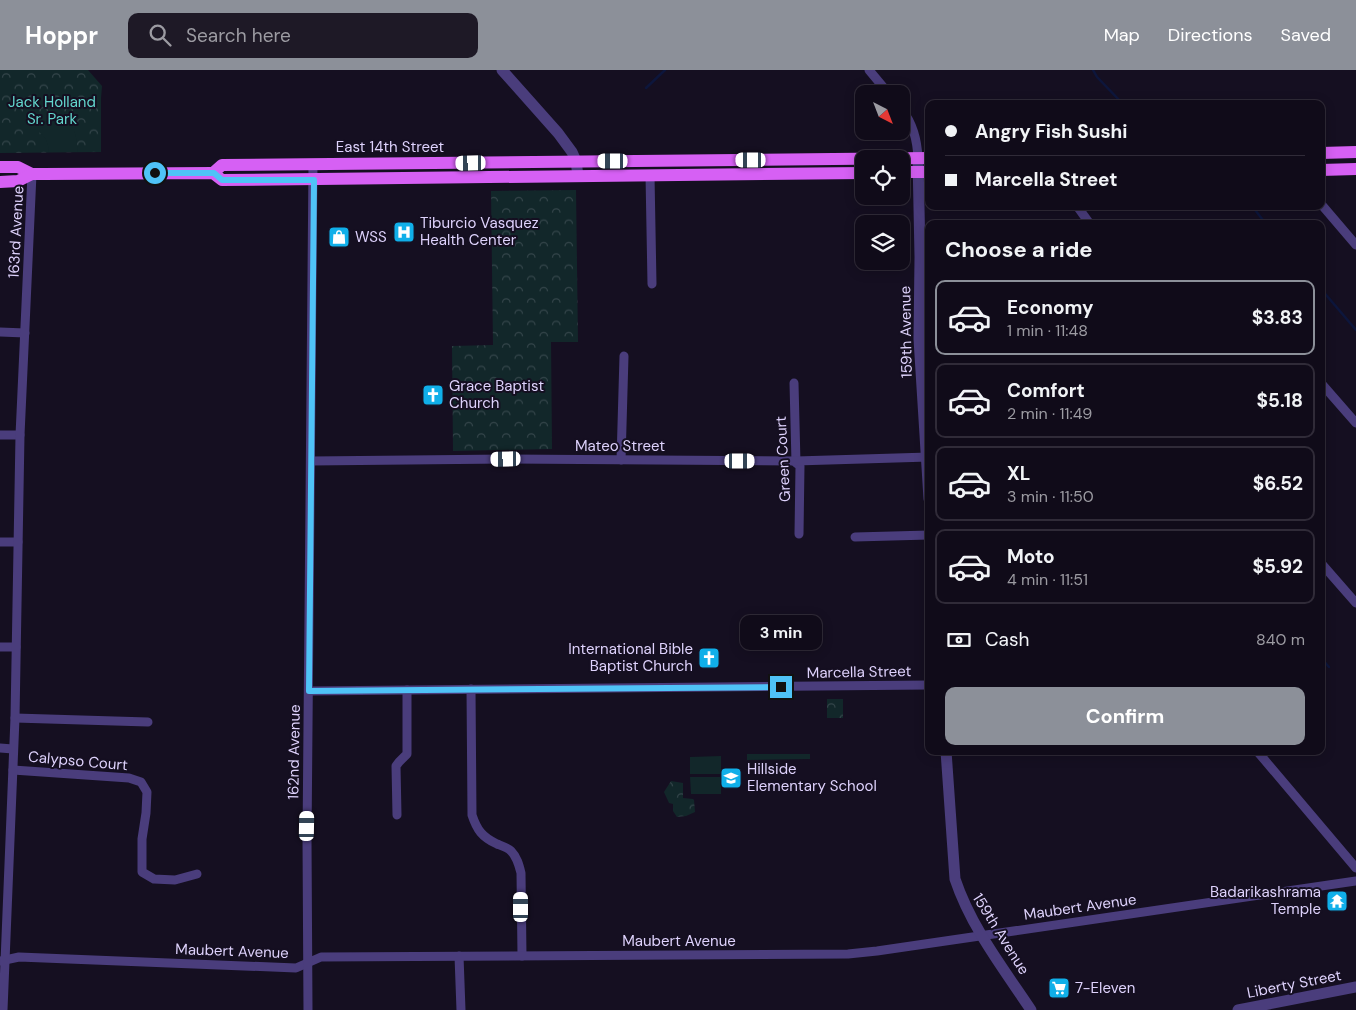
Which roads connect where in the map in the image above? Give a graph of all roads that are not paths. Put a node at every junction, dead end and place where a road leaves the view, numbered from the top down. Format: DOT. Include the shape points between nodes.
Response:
graph roads {
  1 [pos="502,70"];
  2 [pos="869,70"];
  3 [pos="882,85"];
  4 [pos="910,121"];
  5 [pos="1356,152"];
  6 [pos="1325,153"];
  7 [pos="924,158"];
  8 [pos="576,161"];
  9 [pos="313,164"];
  10 [pos="0,167"];
  11 [pos="1356,169"];
  12 [pos="1325,170"];
  13 [pos="910,172"];
  14 [pos="924,172"];
  15 [pos="214,173"];
  16 [pos="855,173"];
  17 [pos="32,174"];
  18 [pos="650,175"];
  19 [pos="578,176"];
  20 [pos="314,180"];
  21 [pos="0,182"];
  22 [pos="1325,209"];
  23 [pos="1079,210"];
  24 [pos="1087,220"];
  25 [pos="1356,245"];
  26 [pos="652,284"];
  27 [pos="0,332"];
  28 [pos="24,333"];
  29 [pos="924,349"];
  30 [pos="624,356"];
  31 [pos="794,383"];
  32 [pos="925,385"];
  33 [pos="1325,388"];
  34 [pos="1356,423"];
  35 [pos="0,435"];
  36 [pos="20,435"];
  37 [pos="925,457"];
  38 [pos="621,460"];
  39 [pos="311,461"];
  40 [pos="796,462"];
  41 [pos="799,534"];
  42 [pos="925,535"];
  43 [pos="855,536"];
  44 [pos="0,542"];
  45 [pos="18,542"];
  46 [pos="1325,568"];
  47 [pos="1356,603"];
  48 [pos="0,647"];
  49 [pos="16,648"];
  50 [pos="925,685"];
  51 [pos="471,689"];
  52 [pos="407,690"];
  53 [pos="309,691"];
  54 [pos="15,718"];
  55 [pos="148,722"];
  56 [pos="0,748"];
  57 [pos="14,749"];
  58 [pos="946,755"];
  59 [pos="1259,755"];
  60 [pos="13,770"];
  61 [pos="397,815"];
  62 [pos="1356,868"];
  63 [pos="197,874"];
  64 [pos="1356,881"];
  65 [pos="981,935"];
  66 [pos="459,956"];
  67 [pos="522,956"];
  68 [pos="2,961"];
  69 [pos="308,962"];
  70 [pos="1356,987"];
  71 [pos="3,1010"];
  72 [pos="308,1010"];
  73 [pos="461,1010"];
  74 [pos="1031,1010"];
  75 [pos="1238,1010"];
  1 -- 8 [label="street" via="558,133"];
  2 -- 3 [label="street"];
  4 -- 7 [label="street, 159th Avenue"];
  5 -- 6 [label="main road"];
  7 -- 8 [label="main road, East 14th Street"];
  7 -- 14 [label="street, 159th Avenue"];
  8 -- 9 [label="main road, East 14th Street"];
  8 -- 19 [label="street"];
  9 -- 15 [label="main road, East 14th Street" via="222,165"];
  9 -- 20 [label="street, 162nd Avenue"];
  10 -- 17 [label="main road, East 14th Street" via="18,166"];
  11 -- 12 [label="main road"];
  13 -- 14 [label="main road"];
  14 -- 29 [label="street, 159th Avenue"];
  15 -- 17 [label="main road, East 14th Street"];
  15 -- 20 [label="main road, East 14th Street" via="222,180"];
  16 -- 18 [label="main road, East 14th Street"];
  17 -- 21 [label="main road, East 14th Street" via="18,181"];
  17 -- 28 [label="street, 163rd Avenue"];
  18 -- 19 [label="main road, East 14th Street"];
  18 -- 26 [label="street"];
  19 -- 20 [label="main road, East 14th Street"];
  20 -- 39 [label="street, 162nd Avenue"];
  22 -- 25 [label="street"];
  23 -- 24 [label="street"];
  27 -- 28 [label="street"];
  28 -- 36 [label="street, 163rd Avenue"];
  29 -- 32 [label="street, 159th Avenue"];
  30 -- 38 [label="street"];
  31 -- 40 [label="street, Green Court"];
  33 -- 34 [label="street"];
  35 -- 36 [label="street"];
  36 -- 45 [label="street, 163rd Avenue"];
  37 -- 40 [label="street, Mateo Street"];
  38 -- 39 [label="street, Mateo Street"];
  38 -- 40 [label="street, Mateo Street"];
  39 -- 53 [label="street, 162nd Avenue"];
  40 -- 41 [label="street, Green Court" via="800,466"];
  42 -- 43 [label="street"];
  44 -- 45 [label="street"];
  45 -- 49 [label="street, 163rd Avenue"];
  46 -- 47 [label="street"];
  48 -- 49 [label="street"];
  49 -- 54 [label="street, 163rd Avenue"];
  50 -- 51 [label="street, Marcella Street"];
  51 -- 52 [label="street, Marcella Street"];
  51 -- 67 [label="street" via="472,815 483,835 510,850 517,860 521,873"];
  52 -- 53 [label="street, Marcella Street"];
  52 -- 61 [label="street" via="407,754 396,766"];
  53 -- 69 [label="street, 162nd Avenue"];
  54 -- 55 [label="street"];
  54 -- 57 [label="street, 163rd Avenue"];
  56 -- 57 [label="street"];
  57 -- 60 [label="street, 163rd Avenue"];
  58 -- 65 [label="street, 159th Avenue" via="955,879 961,899"];
  59 -- 62 [label="street"];
  60 -- 63 [label="street, Calypso Court" via="129,778 141,782 147,792 142,872 154,880 175,880"];
  60 -- 68 [label="street, 163rd Avenue"];
  64 -- 65 [label="street, Maubert Avenue"];
  65 -- 67 [label="street, Maubert Avenue" via="848,954"];
  65 -- 74 [label="street, 159th Avenue"];
  66 -- 67 [label="street, Maubert Avenue"];
  66 -- 69 [label="street, Maubert Avenue" via="321,957"];
  66 -- 73 [label="street"];
  68 -- 69 [label="street, Maubert Avenue" via="19,957 296,968"];
  68 -- 71 [label="street, 163rd Avenue"];
  69 -- 72 [label="street, 162nd Avenue"];
  70 -- 75 [label="street, Liberty Street"];
}
